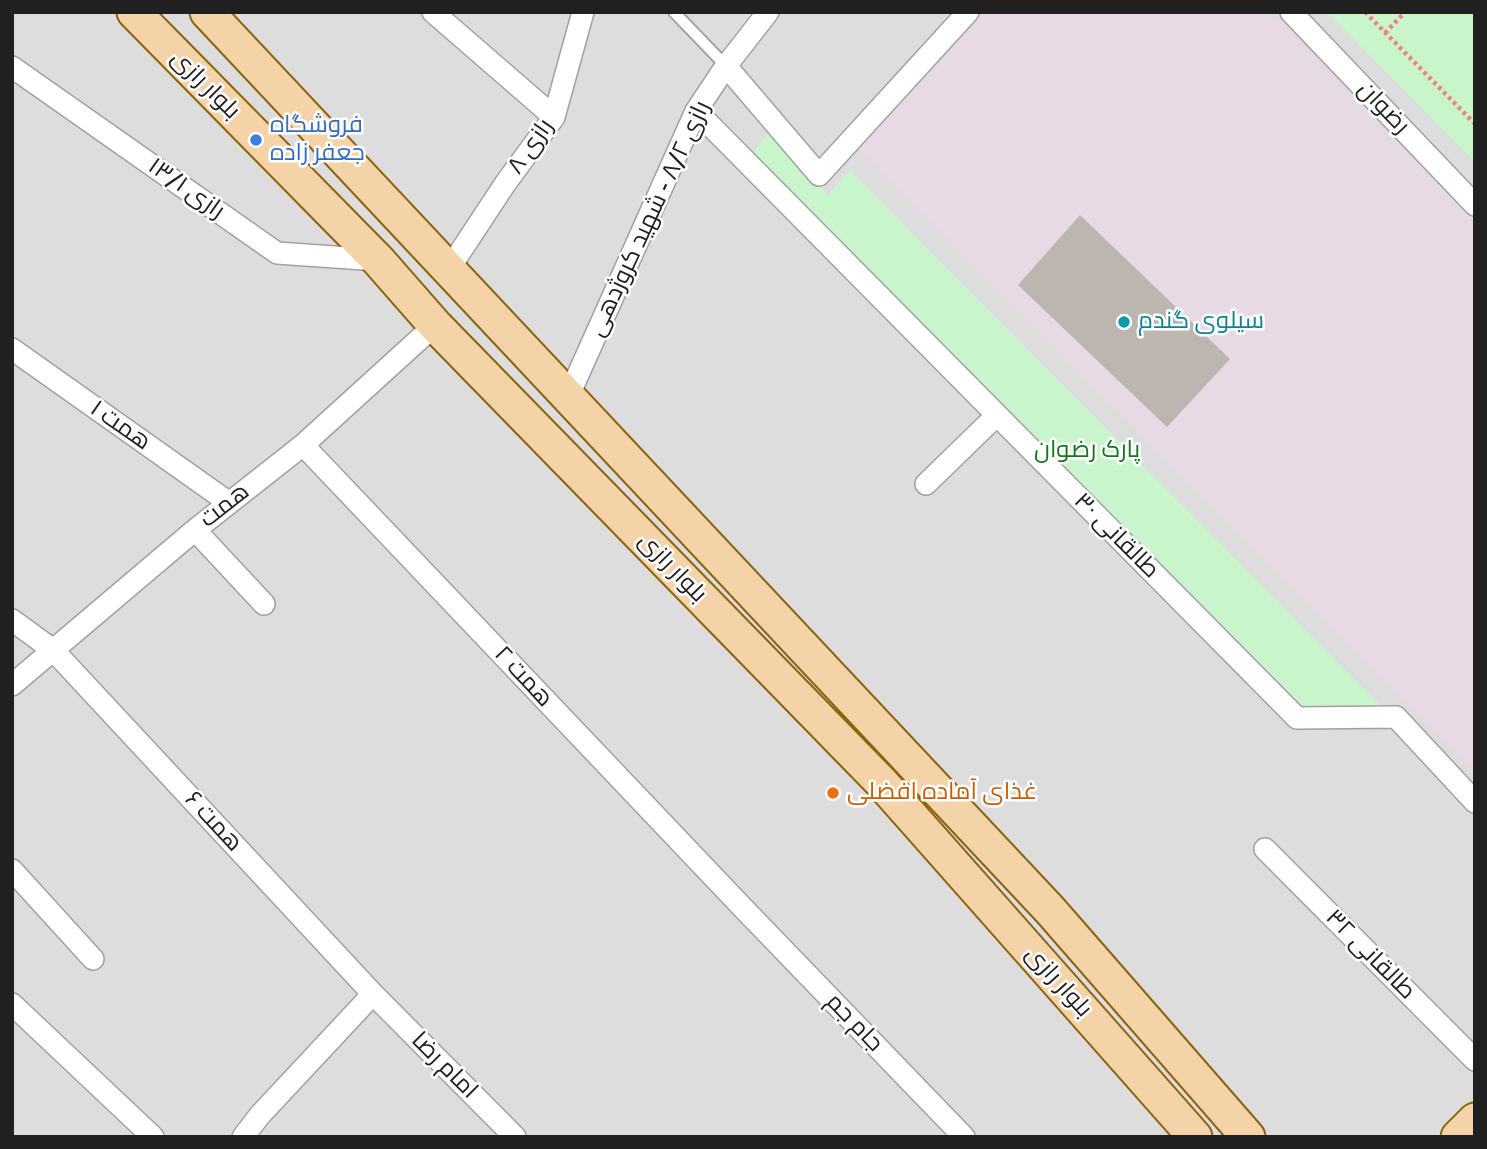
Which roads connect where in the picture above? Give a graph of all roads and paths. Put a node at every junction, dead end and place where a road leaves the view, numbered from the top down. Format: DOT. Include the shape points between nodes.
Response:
graph roads {
  1 [pos="134,12"];
  2 [pos="207,12"];
  3 [pos="433,12"];
  4 [pos="583,12"];
  5 [pos="674,12"];
  6 [pos="768,12"];
  7 [pos="968,12"];
  8 [pos="1291,12"];
  9 [pos="1365,12"];
  10 [pos="1405,12"];
  11 [pos="1385,33"];
  12 [pos="726,66"];
  13 [pos="12,67"];
  14 [pos="696,111"];
  15 [pos="554,117"];
  16 [pos="1475,124"];
  17 [pos="1475,205"];
  18 [pos="378,260"];
  19 [pos="449,269"];
  20 [pos="435,325"];
  21 [pos="12,349"];
  22 [pos="568,397"];
  23 [pos="997,415"];
  24 [pos="303,445"];
  25 [pos="926,484"];
  26 [pos="228,502"];
  27 [pos="195,530"];
  28 [pos="264,604"];
  29 [pos="12,620"];
  30 [pos="54,650"];
  31 [pos="12,685"];
  32 [pos="907,757"];
  33 [pos="881,782"];
  34 [pos="1475,802"];
  35 [pos="1265,849"];
  36 [pos="12,870"];
  37 [pos="744,909"];
  38 [pos="93,959"];
  39 [pos="373,994"];
  40 [pos="12,1004"];
  41 [pos="1475,1060"];
  42 [pos="1475,1120"];
  43 [pos="153,1137"];
  44 [pos="243,1137"];
  45 [pos="515,1137"];
  46 [pos="964,1137"];
  47 [pos="1195,1137"];
  48 [pos="1248,1137"];
  49 [pos="1458,1137"];
  1 -- 18 [label="main road, بلوار رازی"];
  2 -- 19 [label="main road, بلوار رازی"];
  3 -- 15 [label="street"];
  4 -- 15 [label="street, رازی ۸"];
  5 -- 12 [label="lane"];
  6 -- 12 [label="street, رازی ۸/۲ - شهید کروژدهی"];
  7 -- 12 [label="street" via="819,175"];
  8 -- 17 [label="street, رضوان"];
  9 -- 11 [label="path"];
  10 -- 11 [label="path"];
  11 -- 16 [label="path"];
  12 -- 14 [label="street, رازی ۸/۲ - شهید کروژدهی"];
  13 -- 18 [label="street, رازی ۱۳/۱" via="277,253"];
  14 -- 22 [label="street, رازی ۸/۲ - شهید کروژدهی"];
  14 -- 23 [label="street, طالقانی ۳۰"];
  15 -- 19 [label="street, رازی ۸"];
  18 -- 20 [label="main road, بلوار رازی"];
  19 -- 22 [label="main road, بلوار رازی"];
  20 -- 24 [label="street, همت"];
  20 -- 33 [label="main road, بلوار رازی"];
  21 -- 26 [label="street, همت ۱"];
  22 -- 32 [label="main road, بلوار رازی"];
  23 -- 25 [label="street"];
  23 -- 34 [label="street, طالقانی ۳۰" via="1297,718 1396,717"];
  24 -- 26 [label="street, همت"];
  24 -- 37 [label="street, همت ۲"];
  26 -- 27 [label="street, همت"];
  27 -- 28 [label="street"];
  27 -- 30 [label="street, همت"];
  29 -- 30 [label="street, همت ۶"];
  30 -- 31 [label="street, همت"];
  30 -- 39 [label="street, همت ۶"];
  32 -- 33 [label="main road"];
  32 -- 48 [label="main road, بلوار رازی" via="1050,910"];
  33 -- 47 [label="main road, بلوار رازی"];
  35 -- 41 [label="street, طالقانی ۳۲"];
  36 -- 38 [label="street"];
  37 -- 46 [label="street, جام جم"];
  39 -- 44 [label="street"];
  39 -- 45 [label="street, امام رضا"];
  40 -- 43 [label="street"];
  42 -- 49 [label="main road"];
}
